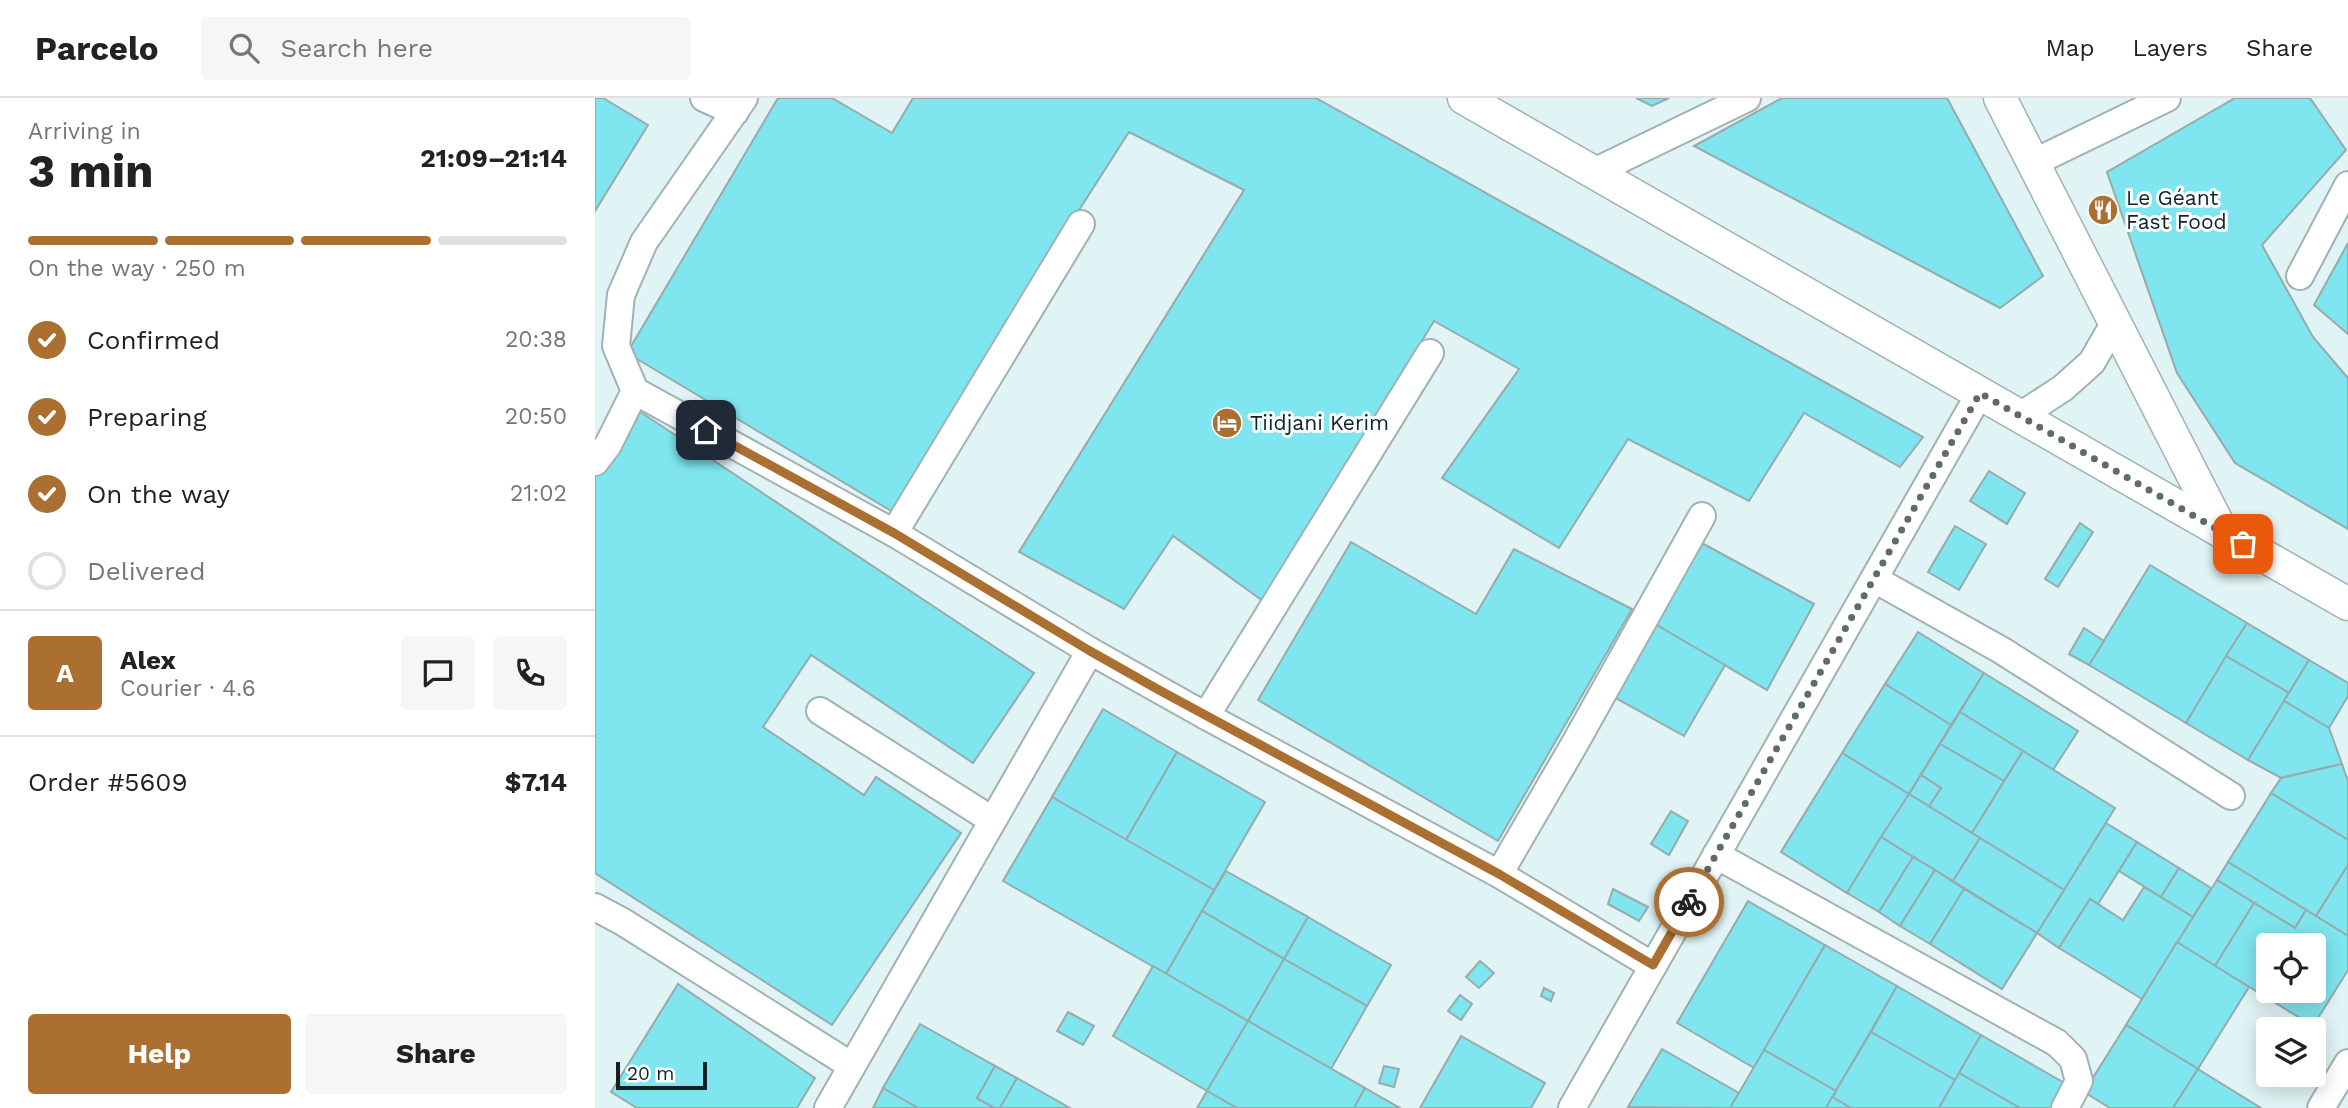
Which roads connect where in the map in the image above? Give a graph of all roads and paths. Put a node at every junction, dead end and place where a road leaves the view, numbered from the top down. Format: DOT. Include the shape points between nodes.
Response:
graph roads {
  1 [pos="704,98"];
  2 [pos="1464,98"];
  3 [pos="1747,98"];
  4 [pos="2000,98"];
  5 [pos="2167,98"];
  6 [pos="739,105"];
  7 [pos="2033,163"];
  8 [pos="1594,172"];
  9 [pos="2348,185"];
  10 [pos="1081,224"];
  11 [pos="2300,276"];
  12 [pos="2115,323"];
  13 [pos="1430,353"];
  14 [pos="635,391"];
  15 [pos="1980,393"];
  16 [pos="2020,416"];
  17 [pos="595,462"];
  18 [pos="1702,516"];
  19 [pos="2222,532"];
  20 [pos="894,533"];
  21 [pos="1874,579"];
  22 [pos="2348,604"];
  23 [pos="1090,651"];
  24 [pos="820,710"];
  25 [pos="1206,716"];
  26 [pos="2231,796"];
  27 [pos="992,820"];
  28 [pos="1716,855"];
  29 [pos="1499,874"];
  30 [pos="595,907"];
  31 [pos="1653,965"];
  32 [pos="2348,1063"];
  33 [pos="852,1066"];
  34 [pos="1576,1107"];
  35 [pos="828,1108"];
  36 [pos="2065,1108"];
  37 [pos="2321,1108"];
  1 -- 6 [label="street"];
  2 -- 8 [label="street"];
  3 -- 8 [label="street"];
  4 -- 7 [label="street"];
  5 -- 7 [label="street"];
  6 -- 14 [label="street" via="644,242 621,295 616,346"];
  7 -- 12 [label="street"];
  8 -- 15 [label="street"];
  9 -- 11 [label="street"];
  10 -- 20 [label="street"];
  12 -- 16 [label="street" via="2092,362"];
  12 -- 19 [label="street"];
  13 -- 25 [label="street"];
  14 -- 17 [label="street"];
  14 -- 20 [label="street"];
  15 -- 16 [label="street"];
  15 -- 21 [label="street"];
  16 -- 19 [label="street"];
  18 -- 29 [label="street"];
  19 -- 22 [label="street"];
  20 -- 23 [label="street"];
  21 -- 26 [label="street" via="2001,650"];
  21 -- 28 [label="street"];
  23 -- 25 [label="street"];
  23 -- 27 [label="street"];
  24 -- 27 [label="street"];
  25 -- 29 [label="street"];
  27 -- 33 [label="street"];
  28 -- 31 [label="street"];
  28 -- 36 [label="street" via="2057,1043 2073,1059 2079,1081"];
  29 -- 31 [label="street"];
  30 -- 33 [label="street"];
  31 -- 34 [label="street"];
  32 -- 37 [label="street"];
  33 -- 35 [label="street"];
}
